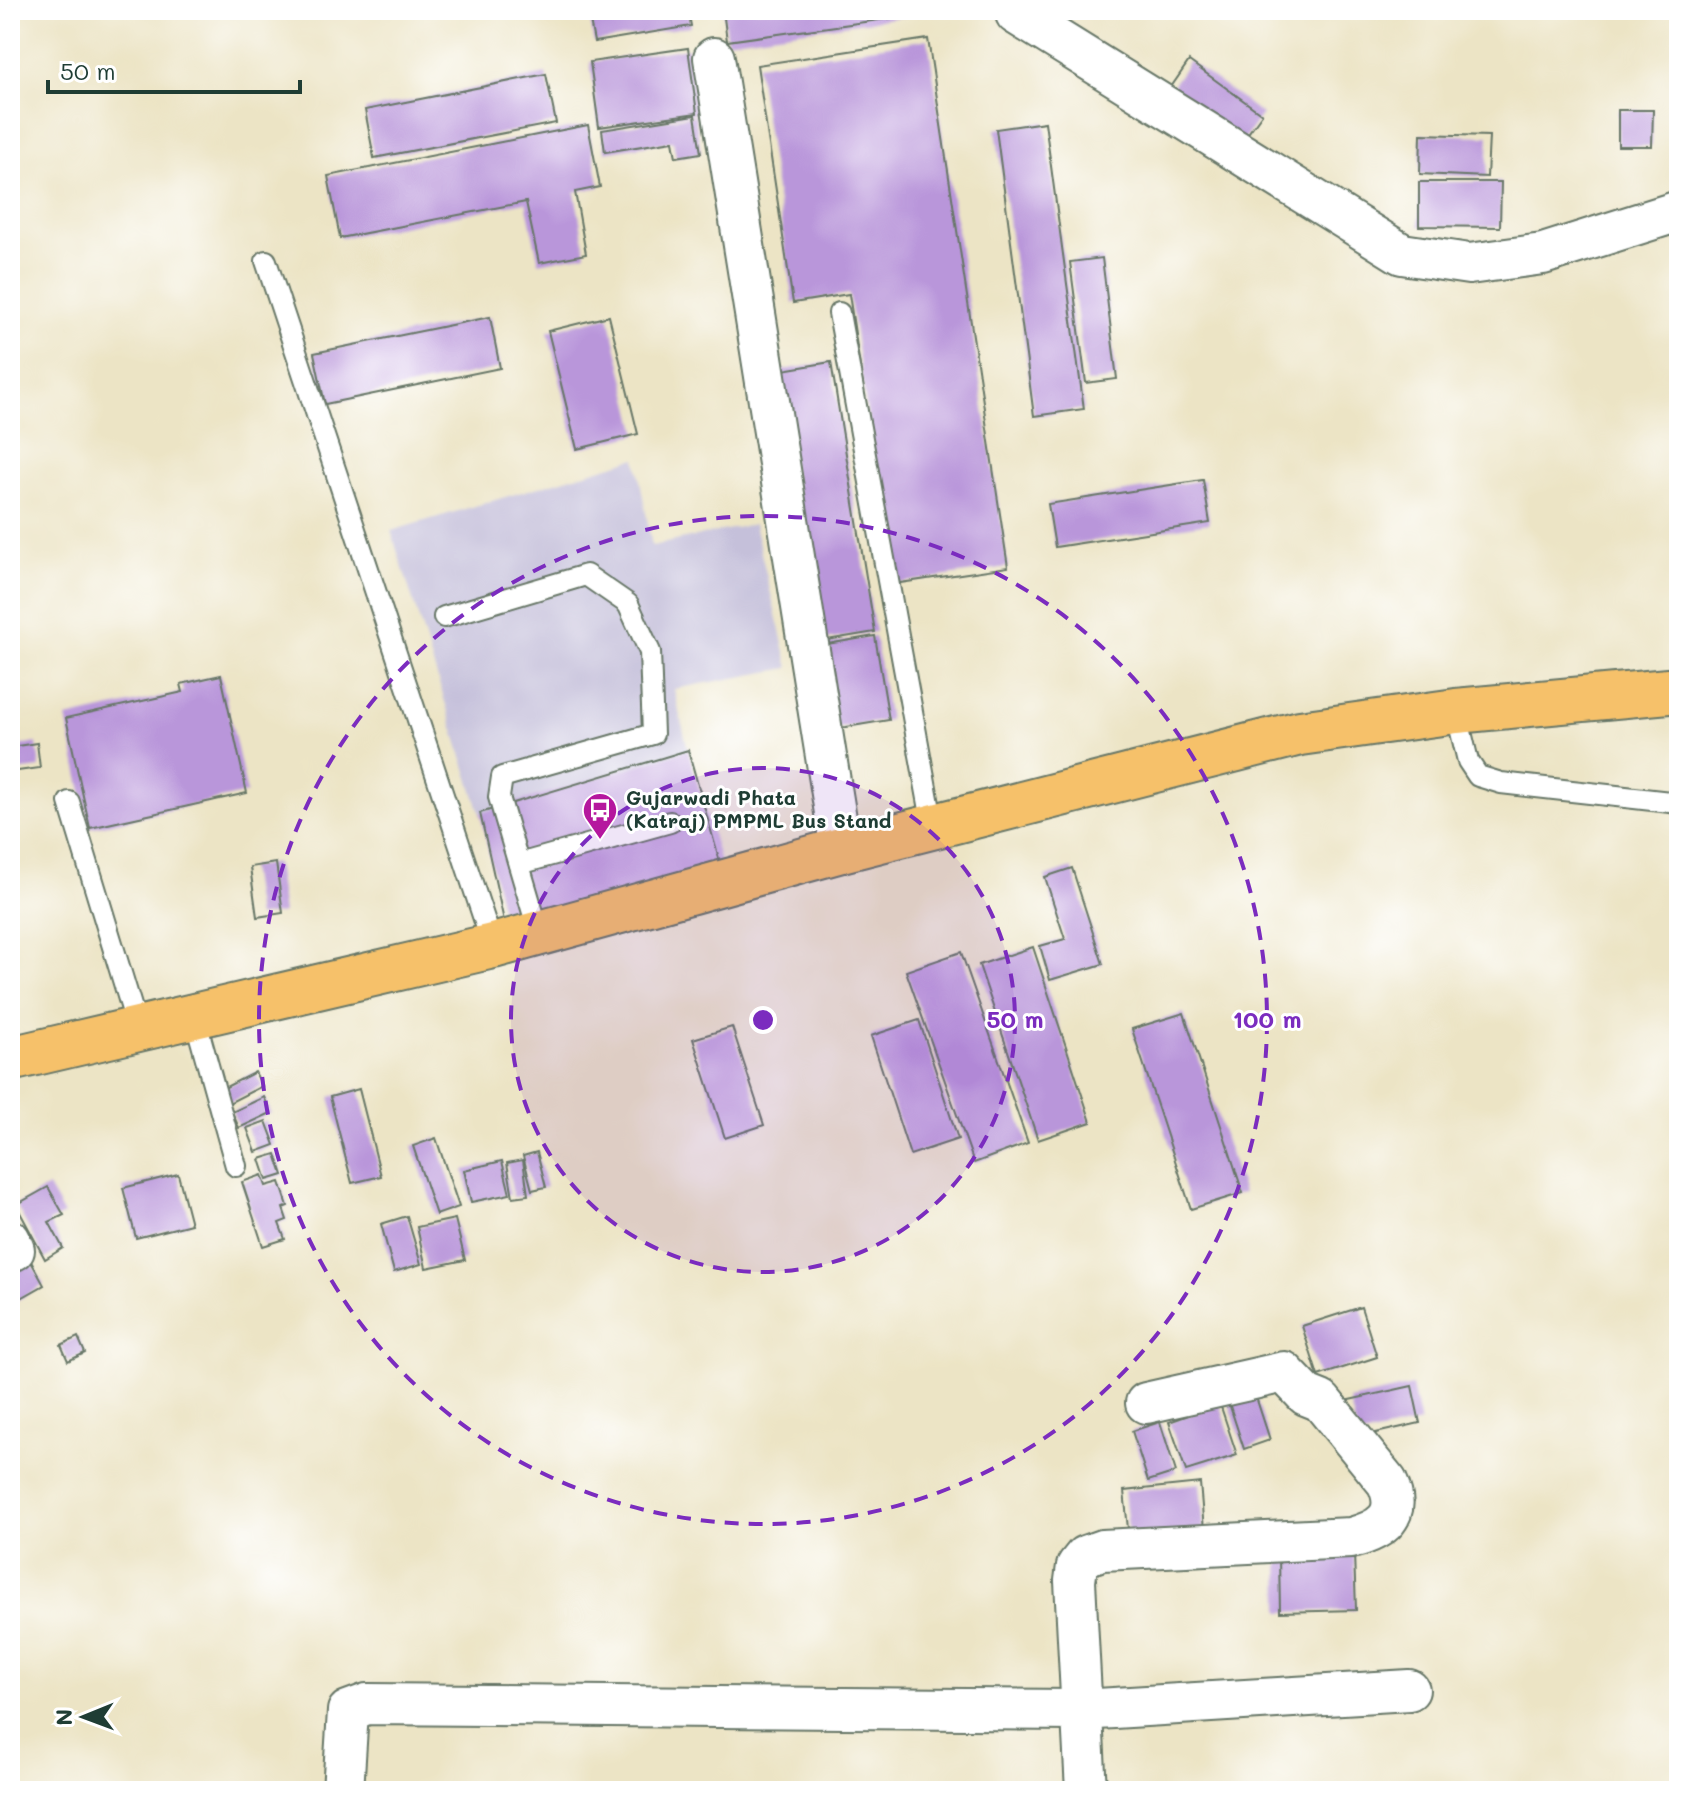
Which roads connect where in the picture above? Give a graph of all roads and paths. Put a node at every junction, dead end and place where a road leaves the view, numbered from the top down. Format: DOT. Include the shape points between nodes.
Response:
graph roads {
  1 [pos="1016,14"];
  2 [pos="714,58"];
  3 [pos="1679,211"];
  4 [pos="266,261"];
  5 [pos="839,313"];
  6 [pos="444,617"];
  7 [pos="1679,690"];
  8 [pos="1456,711"];
  9 [pos="69,802"];
  10 [pos="1679,803"];
  11 [pos="670,822"];
  12 [pos="933,826"];
  13 [pos="841,850"];
  14 [pos="519,864"];
  15 [pos="539,933"];
  16 [pos="493,946"];
  17 [pos="194,1015"];
  18 [pos="138,1029"];
  19 [pos="10,1059"];
  20 [pos="236,1166"];
  21 [pos="1146,1403"];
  22 [pos="1409,1690"];
  23 [pos="1081,1710"];
  24 [pos="343,1791"];
  25 [pos="1086,1791"];
  1 -- 3 [label="street" via="1402,254 1469,264 1543,254"];
  2 -- 13 [label="street"];
  4 -- 16 [label="lane"];
  5 -- 12 [label="lane"];
  6 -- 14 [label="lane" via="586,575 628,604 650,652 653,734 502,777 499,797"];
  7 -- 8 [label="highway"];
  8 -- 10 [label="lane" via="1468,761 1478,776"];
  8 -- 12 [label="highway" via="1300,733"];
  9 -- 18 [label="lane"];
  11 -- 14 [label="lane"];
  12 -- 13 [label="highway"];
  13 -- 15 [label="highway"];
  14 -- 15 [label="lane"];
  15 -- 16 [label="highway"];
  16 -- 17 [label="highway"];
  17 -- 18 [label="highway"];
  17 -- 20 [label="lane"];
  18 -- 19 [label="highway"];
  21 -- 23 [label="street" via="1284,1372 1306,1395 1321,1401 1387,1482 1393,1509 1370,1533 1351,1538 1102,1550 1085,1556 1075,1581"];
  22 -- 23 [label="street"];
  23 -- 24 [label="street" via="367,1704 348,1711"];
  23 -- 25 [label="street"];
}
